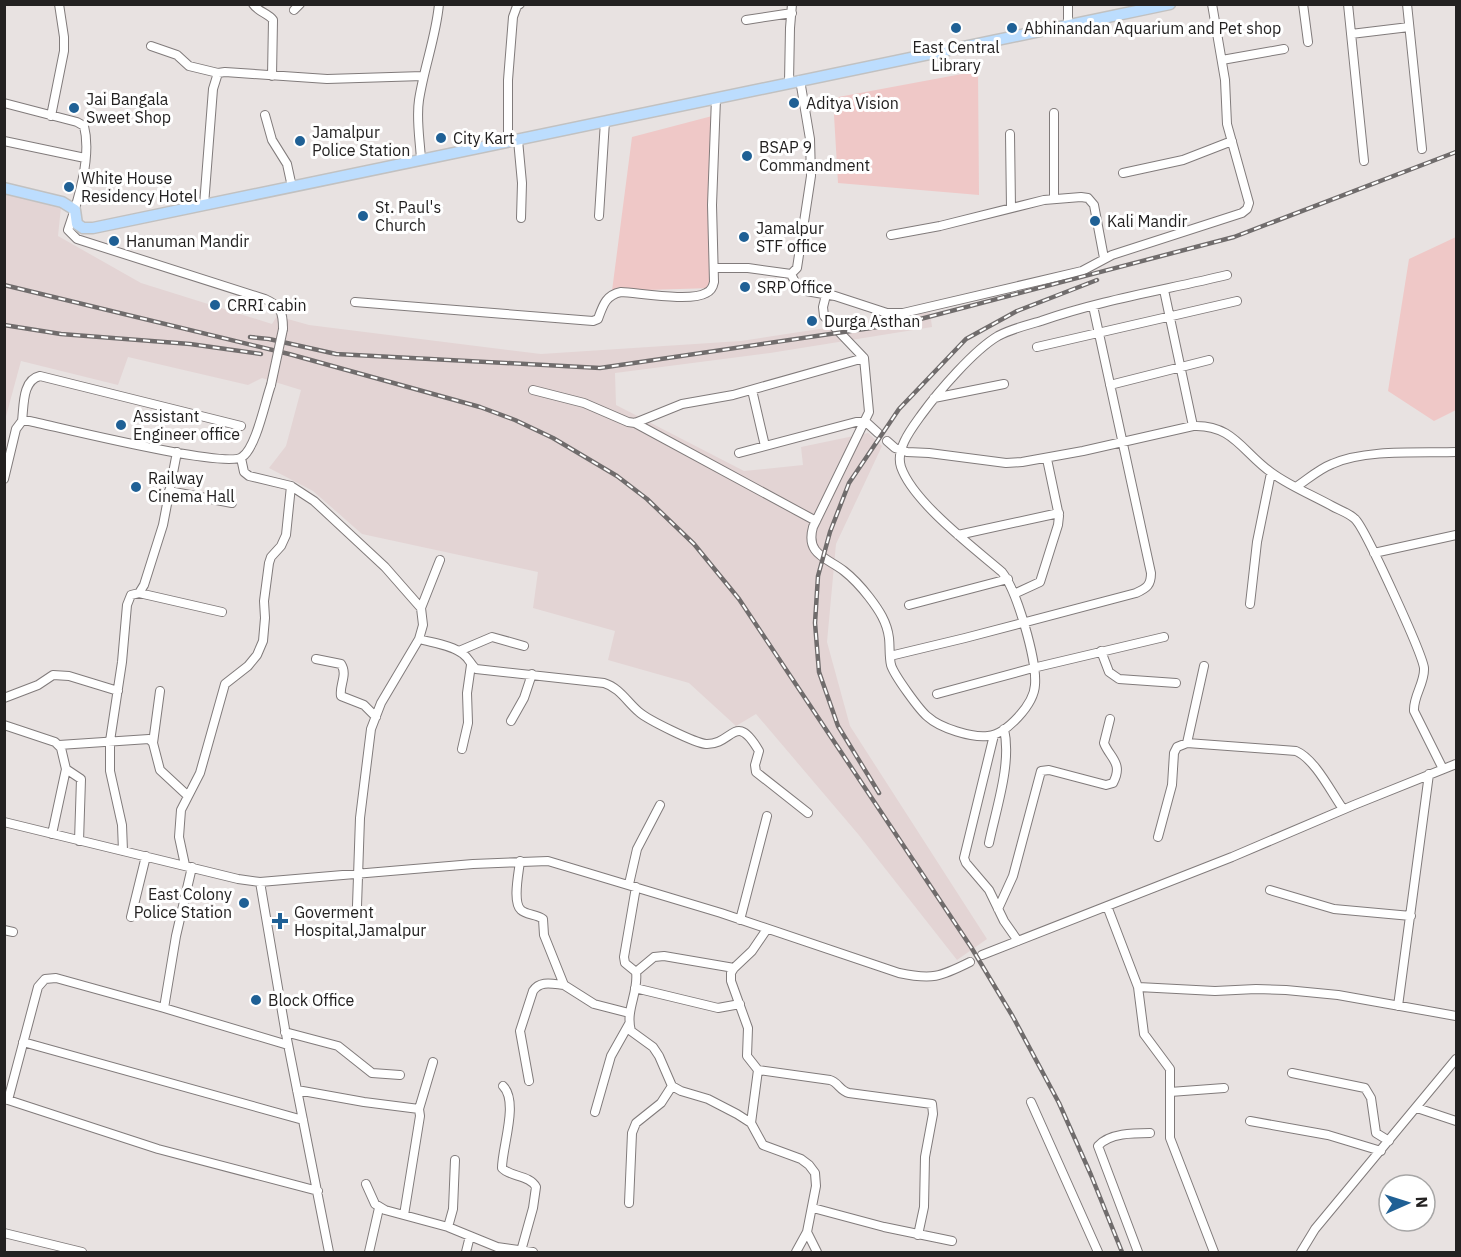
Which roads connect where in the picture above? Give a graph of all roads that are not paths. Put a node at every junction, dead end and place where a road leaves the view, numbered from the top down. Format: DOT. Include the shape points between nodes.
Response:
graph roads {
  1 [pos="59,4"];
  2 [pos="253,4"];
  3 [pos="439,4"];
  4 [pos="520,4"];
  5 [pos="1068,4"];
  6 [pos="1170,4"];
  7 [pos="1212,4"];
  8 [pos="1303,4"];
  9 [pos="1348,4"];
  10 [pos="1407,4"];
  11 [pos="792,9"];
  12 [pos="746,20"];
  13 [pos="1068,25"];
  14 [pos="1409,27"];
  15 [pos="1351,34"];
  16 [pos="1308,42"];
  17 [pos="151,46"];
  18 [pos="1284,49"];
  19 [pos="1222,60"];
  20 [pos="218,73"];
  21 [pos="272,76"];
  22 [pos="423,76"];
  23 [pos="795,81"];
  24 [pos="4,103"];
  25 [pos="716,106"];
  26 [pos="1054,113"];
  27 [pos="265,115"];
  28 [pos="51,116"];
  29 [pos="604,122"];
  30 [pos="1010,134"];
  31 [pos="4,141"];
  32 [pos="513,141"];
  33 [pos="1232,141"];
  34 [pos="1422,149"];
  35 [pos="85,158"];
  36 [pos="421,160"];
  37 [pos="1364,161"];
  38 [pos="1123,172"];
  39 [pos="292,187"];
  40 [pos="4,188"];
  41 [pos="1054,199"];
  42 [pos="204,205"];
  43 [pos="1011,208"];
  44 [pos="75,210"];
  45 [pos="599,216"];
  46 [pos="521,218"];
  47 [pos="93,228"];
  48 [pos="891,235"];
  49 [pos="86,242"];
  50 [pos="1104,258"];
  51 [pos="714,268"];
  52 [pos="791,274"];
  53 [pos="1227,275"];
  54 [pos="1164,290"];
  55 [pos="826,295"];
  56 [pos="1237,301"];
  57 [pos="355,302"];
  58 [pos="1093,306"];
  59 [pos="1170,317"];
  60 [pos="1099,333"];
  61 [pos="1037,347"];
  62 [pos="864,358"];
  63 [pos="1209,360"];
  64 [pos="1181,368"];
  65 [pos="1004,384"];
  66 [pos="1110,385"];
  67 [pos="533,390"];
  68 [pos="752,390"];
  69 [pos="934,398"];
  70 [pos="22,422"];
  71 [pos="866,422"];
  72 [pos="635,423"];
  73 [pos="241,426"];
  74 [pos="1193,426"];
  75 [pos="4,432"];
  76 [pos="15,434"];
  77 [pos="878,434"];
  78 [pos="887,441"];
  79 [pos="1122,442"];
  80 [pos="765,446"];
  81 [pos="901,451"];
  82 [pos="177,452"];
  83 [pos="1456,452"];
  84 [pos="739,453"];
  85 [pos="242,458"];
  86 [pos="1047,459"];
  87 [pos="1271,473"];
  88 [pos="4,479"];
  89 [pos="291,486"];
  90 [pos="1296,487"];
  91 [pos="169,491"];
  92 [pos="232,504"];
  93 [pos="1059,513"];
  94 [pos="816,521"];
  95 [pos="958,535"];
  96 [pos="1456,535"];
  97 [pos="1374,553"];
  98 [pos="440,560"];
  99 [pos="1008,579"];
  100 [pos="139,593"];
  101 [pos="1014,594"];
  102 [pos="1250,604"];
  103 [pos="909,605"];
  104 [pos="421,608"];
  105 [pos="222,612"];
  106 [pos="1023,623"];
  107 [pos="1164,636"];
  108 [pos="419,639"];
  109 [pos="524,646"];
  110 [pos="459,651"];
  111 [pos="1101,651"];
  112 [pos="890,656"];
  113 [pos="316,659"];
  114 [pos="471,665"];
  115 [pos="1204,666"];
  116 [pos="1033,668"];
  117 [pos="532,674"];
  118 [pos="1176,683"];
  119 [pos="118,691"];
  120 [pos="160,691"];
  121 [pos="937,694"];
  122 [pos="4,698"];
  123 [pos="376,717"];
  124 [pos="1110,719"];
  125 [pos="511,722"];
  126 [pos="4,725"];
  127 [pos="1004,729"];
  128 [pos="994,735"];
  129 [pos="110,741"];
  130 [pos="1187,742"];
  131 [pos="153,743"];
  132 [pos="59,745"];
  133 [pos="462,749"];
  134 [pos="1456,764"];
  135 [pos="66,769"];
  136 [pos="1443,769"];
  137 [pos="1429,774"];
  138 [pos="188,795"];
  139 [pos="660,805"];
  140 [pos="1342,810"];
  141 [pos="808,813"];
  142 [pos="767,816"];
  143 [pos="4,822"];
  144 [pos="52,834"];
  145 [pos="1158,837"];
  146 [pos="79,841"];
  147 [pos="989,843"];
  148 [pos="123,851"];
  149 [pos="146,856"];
  150 [pos="520,861"];
  151 [pos="188,866"];
  152 [pos="357,874"];
  153 [pos="260,882"];
  154 [pos="632,885"];
  155 [pos="1270,890"];
  156 [pos="1107,906"];
  157 [pos="998,909"];
  158 [pos="131,916"];
  159 [pos="1410,916"];
  160 [pos="740,920"];
  161 [pos="767,929"];
  162 [pos="356,935"];
  163 [pos="1018,941"];
  164 [pos="982,956"];
  165 [pos="970,962"];
  166 [pos="734,968"];
  167 [pos="636,972"];
  168 [pos="564,985"];
  169 [pos="1138,987"];
  170 [pos="635,988"];
  171 [pos="740,1004"];
  172 [pos="1398,1006"];
  173 [pos="164,1008"];
  174 [pos="629,1013"];
  175 [pos="1456,1016"];
  176 [pos="629,1024"];
  177 [pos="285,1032"];
  178 [pos="24,1042"];
  179 [pos="288,1045"];
  180 [pos="1456,1059"];
  181 [pos="433,1062"];
  182 [pos="758,1070"];
  183 [pos="1292,1073"];
  184 [pos="400,1075"];
  185 [pos="529,1081"];
  186 [pos="503,1086"];
  187 [pos="672,1086"];
  188 [pos="1224,1088"];
  189 [pos="297,1090"];
  190 [pos="1170,1092"];
  191 [pos="6,1100"];
  192 [pos="1031,1102"];
  193 [pos="1417,1108"];
  194 [pos="419,1109"];
  195 [pos="594,1112"];
  196 [pos="303,1120"];
  197 [pos="1250,1121"];
  198 [pos="1456,1121"];
  199 [pos="751,1123"];
  200 [pos="1150,1132"];
  201 [pos="1389,1141"];
  202 [pos="1381,1151"];
  203 [pos="456,1160"];
  204 [pos="366,1184"];
  205 [pos="318,1191"];
  206 [pos="628,1203"];
  207 [pos="379,1208"];
  208 [pos="813,1208"];
  209 [pos="404,1215"];
  210 [pos="448,1227"];
  211 [pos="807,1232"];
  212 [pos="4,1233"];
  213 [pos="918,1234"];
  214 [pos="470,1236"];
  215 [pos="952,1241"];
  216 [pos="521,1251"];
  217 [pos="82,1252"];
  218 [pos="329,1252"];
  219 [pos="369,1252"];
  220 [pos="466,1252"];
  221 [pos="533,1252"];
  222 [pos="795,1252"];
  223 [pos="817,1252"];
  224 [pos="1098,1252"];
  225 [pos="1138,1252"];
  226 [pos="1214,1252"];
  227 [pos="1301,1252"];
  1 -- 28 [label="street" via="64,51"];
  2 -- 21 [label="street" via="273,20"];
  3 -- 22 [label="street" via="434,42"];
  4 -- 32 [label="street" via="513,17 508,80"];
  5 -- 13 [label="street"];
  6 -- 13 [label="main road"];
  7 -- 19 [label="street"];
  8 -- 16 [label="street"];
  9 -- 15 [label="street"];
  10 -- 14 [label="street"];
  11 -- 12 [label="street"];
  11 -- 23 [label="street"];
  13 -- 23 [label="main road"];
  14 -- 15 [label="street"];
  14 -- 34 [label="street"];
  15 -- 37 [label="street"];
  17 -- 20 [label="street" via="177,55 194,68"];
  18 -- 19 [label="street"];
  19 -- 33 [label="street" via="1226,118"];
  20 -- 21 [label="street"];
  20 -- 42 [label="street" via="213,89"];
  21 -- 22 [label="street"];
  22 -- 36 [label="street" via="418,111"];
  23 -- 25 [label="main road"];
  23 -- 52 [label="street" via="810,139 811,176 797,268"];
  24 -- 28 [label="street"];
  25 -- 29 [label="main road"];
  25 -- 51 [label="street"];
  26 -- 41 [label="street"];
  27 -- 39 [label="street" via="272,140 287,164"];
  28 -- 35 [label="street" via="84,126"];
  29 -- 32 [label="main road"];
  29 -- 45 [label="street"];
  30 -- 43 [label="street"];
  31 -- 35 [label="street"];
  32 -- 36 [label="main road"];
  32 -- 46 [label="street" via="522,183"];
  33 -- 38 [label="street" via="1183,160"];
  33 -- 50 [label="street" via="1249,203 1242,213"];
  35 -- 44 [label="street"];
  36 -- 39 [label="main road"];
  39 -- 42 [label="main road"];
  40 -- 44 [label="main road" via="62,202"];
  41 -- 43 [label="street"];
  41 -- 50 [label="street" via="1081,197 1091,201"];
  42 -- 47 [label="main road"];
  43 -- 48 [label="street"];
  44 -- 47 [label="main road" via="77,224"];
  44 -- 49 [label="street" via="68,230"];
  47 -- 49 [label="street"];
  49 -- 85 [label="street, bridge" via="276,303 283,329 271,385 250,448"];
  50 -- 55 [label="street" via="1082,271 903,313 887,313"];
  51 -- 52 [label="street"];
  51 -- 57 [label="street" via="713,288 704,295 613,293 593,321"];
  52 -- 55 [label="street" via="806,291"];
  53 -- 54 [label="street"];
  54 -- 58 [label="street"];
  54 -- 59 [label="street"];
  55 -- 62 [label="street" via="824,316"];
  56 -- 59 [label="street"];
  58 -- 60 [label="street"];
  58 -- 69 [label="street" via="995,337"];
  59 -- 60 [label="street"];
  59 -- 64 [label="street"];
  60 -- 61 [label="street"];
  60 -- 66 [label="street"];
  62 -- 68 [label="street"];
  62 -- 71 [label="street" via="869,403"];
  63 -- 64 [label="street"];
  64 -- 66 [label="street"];
  64 -- 74 [label="street"];
  65 -- 69 [label="street"];
  66 -- 79 [label="street"];
  67 -- 72 [label="street" via="584,403"];
  68 -- 72 [label="street" via="682,404"];
  68 -- 80 [label="street"];
  69 -- 81 [label="street"];
  70 -- 73 [label="street" via="28,382 40,376"];
  70 -- 76 [label="street"];
  70 -- 82 [label="street" via="29,420"];
  71 -- 77 [label="street"];
  71 -- 80 [label="street"];
  71 -- 94 [label="street"];
  72 -- 94 [label="street"];
  74 -- 79 [label="street"];
  74 -- 87 [label="street" via="1214,426 1224,431"];
  75 -- 76 [label="street"];
  76 -- 88 [label="street"];
  78 -- 81 [label="street"];
  79 -- 86 [label="street"];
  79 -- 106 [label="street" via="1151,582 1136,593"];
  80 -- 84 [label="street"];
  81 -- 86 [label="street" via="1006,463"];
  81 -- 95 [label="street" via="902,468 909,482"];
  82 -- 85 [label="street" via="231,460"];
  82 -- 91 [label="street"];
  83 -- 90 [label="street" via="1344,459"];
  85 -- 89 [label="street" via="244,472 249,476"];
  86 -- 93 [label="street"];
  87 -- 90 [label="street"];
  87 -- 102 [label="street"];
  89 -- 104 [label="street" via="314,501 386,567"];
  89 -- 138 [label="street" via="286,535 269,563 263,641 248,666 225,684 200,772"];
  90 -- 97 [label="street" via="1356,520"];
  91 -- 92 [label="street"];
  91 -- 100 [label="street" via="163,525"];
  93 -- 95 [label="street"];
  93 -- 101 [label="street" via="1040,582"];
  94 -- 112 [label="street" via="811,535 815,550 846,572 878,609 886,622"];
  95 -- 99 [label="street"];
  96 -- 97 [label="street"];
  97 -- 136 [label="street" via="1422,662 1423,676 1414,711"];
  98 -- 104 [label="street"];
  99 -- 101 [label="street"];
  99 -- 103 [label="street"];
  100 -- 105 [label="street"];
  100 -- 119 [label="street" via="131,595 127,605"];
  101 -- 106 [label="street"];
  104 -- 108 [label="street" via="423,626"];
  106 -- 112 [label="street"];
  106 -- 116 [label="street"];
  107 -- 111 [label="street"];
  108 -- 110 [label="street"];
  108 -- 123 [label="street"];
  109 -- 110 [label="street" via="492,637"];
  110 -- 114 [label="street"];
  111 -- 116 [label="street"];
  111 -- 118 [label="street" via="1110,672 1119,679"];
  112 -- 128 [label="street" via="893,669 926,716 946,728"];
  113 -- 123 [label="street" via="341,664 341,696 364,705"];
  114 -- 117 [label="street" via="482,670"];
  114 -- 133 [label="street" via="468,723"];
  115 -- 130 [label="street"];
  116 -- 121 [label="street"];
  116 -- 127 [label="street" via="1032,698"];
  117 -- 125 [label="street"];
  117 -- 141 [label="street" via="610,685 649,719 700,743 716,742 740,730 759,751 756,772"];
  119 -- 122 [label="street" via="53,675"];
  119 -- 129 [label="street"];
  120 -- 131 [label="street"];
  123 -- 152 [label="street" via="368,746"];
  124 -- 157 [label="street" via="1104,743 1115,761 1116,778 1106,785 1041,771 1013,876"];
  126 -- 132 [label="street"];
  127 -- 128 [label="street"];
  127 -- 147 [label="street" via="1004,770"];
  128 -- 157 [label="street" via="964,858 989,890"];
  129 -- 131 [label="street" via="144,738"];
  129 -- 132 [label="street"];
  129 -- 148 [label="street" via="110,771 122,825"];
  130 -- 140 [label="street" via="1301,753 1313,764"];
  130 -- 145 [label="street" via="1174,753 1172,785"];
  131 -- 138 [label="street" via="160,770"];
  132 -- 135 [label="street"];
  134 -- 136 [label="street"];
  135 -- 144 [label="street"];
  135 -- 146 [label="street" via="80,777 82,785"];
  136 -- 137 [label="street"];
  137 -- 140 [label="street"];
  137 -- 159 [label="street"];
  138 -- 151 [label="street" via="179,824"];
  139 -- 154 [label="street" via="637,849"];
  140 -- 156 [label="street"];
  142 -- 160 [label="street"];
  143 -- 144 [label="street"];
  144 -- 146 [label="street"];
  146 -- 148 [label="street"];
  148 -- 149 [label="street"];
  149 -- 151 [label="street"];
  149 -- 158 [label="street"];
  150 -- 152 [label="street"];
  150 -- 154 [label="street" via="558,863"];
  150 -- 168 [label="street" via="518,906 543,919 544,935"];
  151 -- 153 [label="street"];
  151 -- 173 [label="street"];
  152 -- 153 [label="street"];
  152 -- 162 [label="street"];
  153 -- 177 [label="street"];
  154 -- 160 [label="street"];
  154 -- 167 [label="street" via="624,957"];
  155 -- 159 [label="street" via="1323,907"];
  156 -- 163 [label="street"];
  156 -- 169 [label="street"];
  157 -- 163 [label="street"];
  159 -- 172 [label="street"];
  160 -- 161 [label="street"];
  161 -- 165 [label="street" via="916,977 938,977"];
  161 -- 166 [label="street"];
  163 -- 164 [label="street"];
  166 -- 167 [label="street" via="664,956 648,960"];
  166 -- 171 [label="street" via="731,981"];
  167 -- 170 [label="street"];
  168 -- 174 [label="street" via="594,1004"];
  168 -- 185 [label="street" via="542,984 533,991 520,1031"];
  169 -- 172 [label="street" via="1286,990"];
  169 -- 190 [label="street" via="1144,1034 1170,1070"];
  170 -- 171 [label="street" via="718,1008"];
  170 -- 174 [label="street"];
  171 -- 182 [label="street" via="748,1028 747,1056"];
  172 -- 175 [label="street"];
  173 -- 178 [label="street" via="56,978 45,979 38,987"];
  173 -- 179 [label="street"];
  174 -- 176 [label="street"];
  176 -- 187 [label="street" via="631,1031 653,1047"];
  176 -- 195 [label="street" via="611,1056"];
  177 -- 179 [label="street"];
  177 -- 184 [label="street" via="338,1047 372,1073"];
  178 -- 191 [label="street"];
  178 -- 196 [label="street"];
  179 -- 189 [label="street"];
  180 -- 193 [label="street"];
  181 -- 194 [label="street"];
  182 -- 199 [label="street"];
  182 -- 213 [label="street" via="835,1081 849,1093 932,1104 924,1207"];
  183 -- 201 [label="street" via="1365,1088 1371,1098 1377,1133"];
  186 -- 216 [label="street" via="511,1105 502,1168 536,1187"];
  187 -- 199 [label="street" via="708,1099"];
  187 -- 206 [label="street" via="661,1103 636,1123 632,1133"];
  188 -- 190 [label="street"];
  189 -- 194 [label="street"];
  189 -- 196 [label="street"];
  190 -- 226 [label="street" via="1170,1138"];
  191 -- 205 [label="street" via="158,1149"];
  192 -- 224 [label="street"];
  193 -- 198 [label="street"];
  193 -- 201 [label="street"];
  194 -- 209 [label="street"];
  196 -- 205 [label="street"];
  197 -- 202 [label="street" via="1328,1135"];
  199 -- 208 [label="street" via="763,1145 801,1160 815,1173"];
  200 -- 225 [label="street" via="1123,1134 1098,1146"];
  201 -- 202 [label="street"];
  202 -- 227 [label="street" via="1315,1229"];
  203 -- 210 [label="street"];
  204 -- 207 [label="street"];
  205 -- 218 [label="street"];
  207 -- 209 [label="street"];
  207 -- 219 [label="street"];
  208 -- 211 [label="street"];
  208 -- 213 [label="street"];
  209 -- 210 [label="street"];
  210 -- 214 [label="street"];
  211 -- 222 [label="street"];
  211 -- 223 [label="street"];
  212 -- 217 [label="street"];
  213 -- 215 [label="street"];
  214 -- 216 [label="street"];
  214 -- 220 [label="street"];
  216 -- 221 [label="street"];
}
